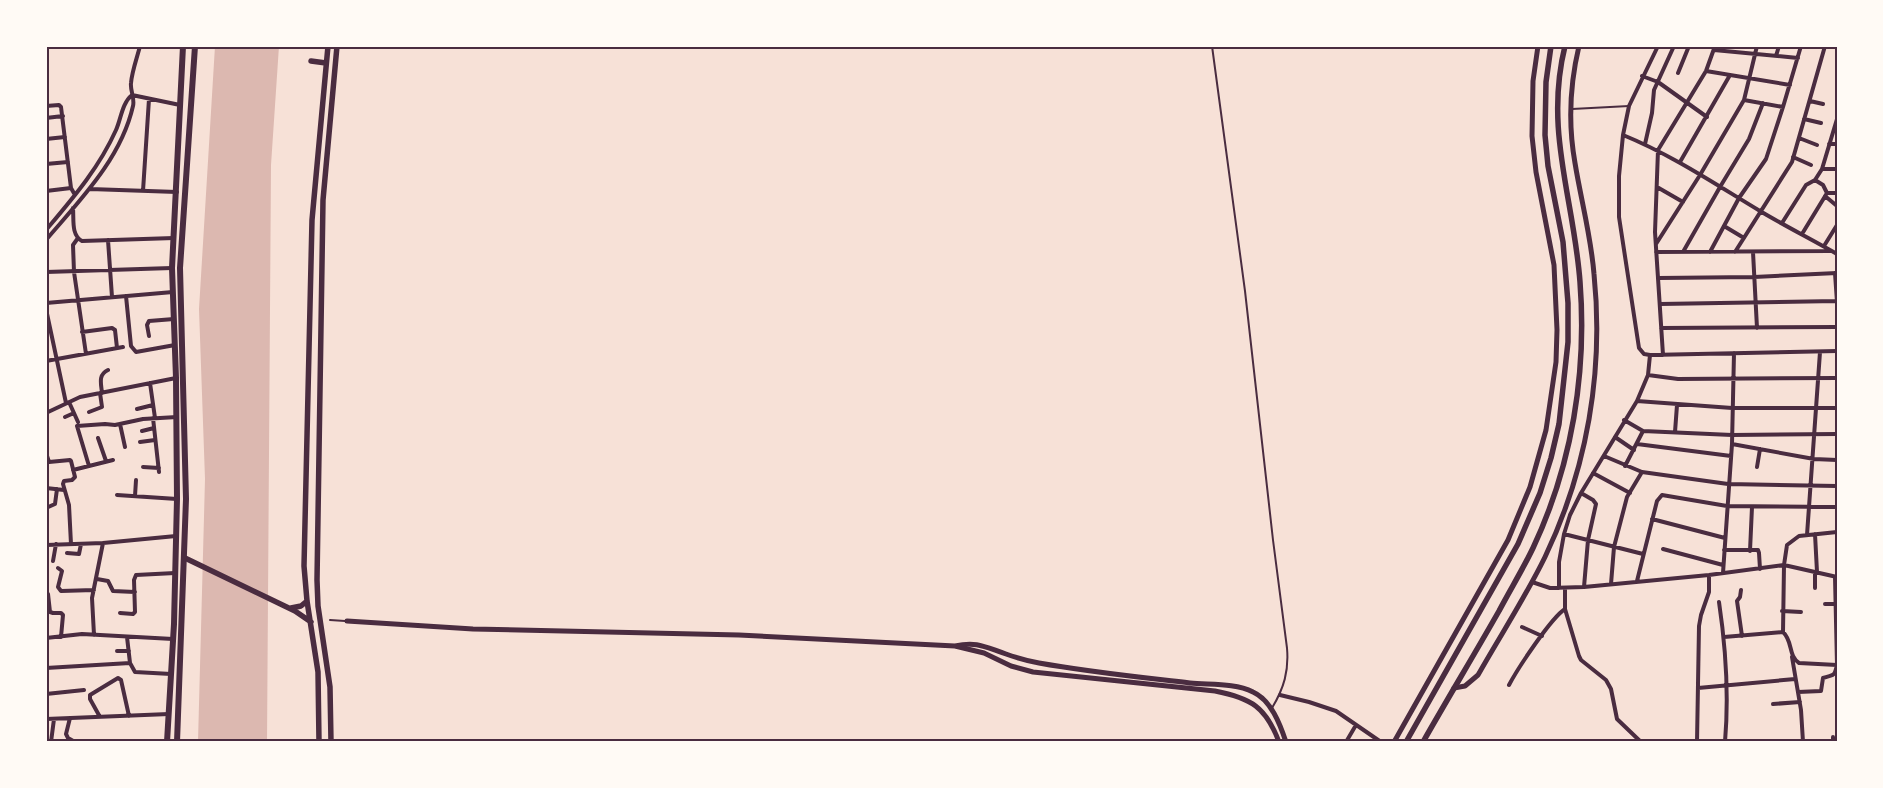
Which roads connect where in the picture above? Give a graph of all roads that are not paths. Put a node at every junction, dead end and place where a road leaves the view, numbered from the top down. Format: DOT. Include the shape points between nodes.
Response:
graph roads {
  1 [pos="140,46"];
  2 [pos="183,46"];
  3 [pos="195,46"];
  4 [pos="328,46"];
  5 [pos="337,46"];
  6 [pos="1212,46"];
  7 [pos="1538,46"];
  8 [pos="1551,46"];
  9 [pos="1565,46"];
  10 [pos="1579,46"];
  11 [pos="1658,46"];
  12 [pos="1674,46"];
  13 [pos="1689,46"];
  14 [pos="1757,46"];
  15 [pos="1779,46"];
  16 [pos="1801,46"];
  17 [pos="1825,46"];
  18 [pos="1714,48"];
  19 [pos="1754,54"];
  20 [pos="1776,56"];
  21 [pos="1798,58"];
  22 [pos="311,61"];
  23 [pos="326,63"];
  24 [pos="1706,71"];
  25 [pos="1678,73"];
  26 [pos="1730,75"];
  27 [pos="1642,76"];
  28 [pos="1750,78"];
  29 [pos="1658,82"];
  30 [pos="1790,85"];
  31 [pos="132,95"];
  32 [pos="149,99"];
  33 [pos="1744,100"];
  34 [pos="1686,101"];
  35 [pos="1810,101"];
  36 [pos="1763,103"];
  37 [pos="1823,104"];
  38 [pos="180,105"];
  39 [pos="46,106"];
  40 [pos="1629,106"];
  41 [pos="1784,108"];
  42 [pos="1571,109"];
  43 [pos="62,116"];
  44 [pos="1707,117"];
  45 [pos="46,118"];
  46 [pos="1804,119"];
  47 [pos="1837,120"];
  48 [pos="1820,123"];
  49 [pos="1623,135"];
  50 [pos="65,137"];
  51 [pos="1799,138"];
  52 [pos="46,139"];
  53 [pos="1645,144"];
  54 [pos="1829,144"];
  55 [pos="1837,144"];
  56 [pos="1817,145"];
  57 [pos="1658,150"];
  58 [pos="1793,157"];
  59 [pos="68,162"];
  60 [pos="1680,162"];
  61 [pos="46,164"];
  62 [pos="1811,165"];
  63 [pos="1837,168"];
  64 [pos="1822,169"];
  65 [pos="1700,175"];
  66 [pos="1815,180"];
  67 [pos="1657,186"];
  68 [pos="1720,187"];
  69 [pos="72,188"];
  70 [pos="90,189"];
  71 [pos="46,191"];
  72 [pos="143,191"];
  73 [pos="177,192"];
  74 [pos="1837,193"];
  75 [pos="1826,194"];
  76 [pos="75,195"];
  77 [pos="1739,198"];
  78 [pos="1683,202"];
  79 [pos="1837,206"];
  80 [pos="73,208"];
  81 [pos="1762,212"];
  82 [pos="1782,223"];
  83 [pos="1837,225"];
  84 [pos="1724,226"];
  85 [pos="46,230"];
  86 [pos="1802,234"];
  87 [pos="78,238"];
  88 [pos="174,238"];
  89 [pos="1744,238"];
  90 [pos="46,240"];
  91 [pos="108,240"];
  92 [pos="1656,244"];
  93 [pos="1824,246"];
  94 [pos="1831,250"];
  95 [pos="1656,252"];
  96 [pos="1683,252"];
  97 [pos="1710,252"];
  98 [pos="1735,252"];
  99 [pos="1753,252"];
  100 [pos="1837,254"];
  101 [pos="172,268"];
  102 [pos="111,271"];
  103 [pos="46,272"];
  104 [pos="74,272"];
  105 [pos="1836,273"];
  106 [pos="1754,277"];
  107 [pos="1658,278"];
  108 [pos="172,292"];
  109 [pos="126,296"];
  110 [pos="112,297"];
  111 [pos="77,300"];
  112 [pos="1837,301"];
  113 [pos="46,303"];
  114 [pos="1660,304"];
  115 [pos="1756,304"];
  116 [pos="46,309"];
  117 [pos="174,319"];
  118 [pos="1837,327"];
  119 [pos="1661,328"];
  120 [pos="1757,328"];
  121 [pos="82,332"];
  122 [pos="48,333"];
  123 [pos="149,336"];
  124 [pos="175,345"];
  125 [pos="123,347"];
  126 [pos="117,348"];
  127 [pos="1837,351"];
  128 [pos="1820,352"];
  129 [pos="1734,353"];
  130 [pos="86,354"];
  131 [pos="1650,355"];
  132 [pos="1663,355"];
  133 [pos="55,360"];
  134 [pos="46,361"];
  135 [pos="108,370"];
  136 [pos="1648,375"];
  137 [pos="176,378"];
  138 [pos="1818,378"];
  139 [pos="1837,378"];
  140 [pos="1733,379"];
  141 [pos="150,384"];
  142 [pos="101,393"];
  143 [pos="1637,401"];
  144 [pos="67,403"];
  145 [pos="1677,405"];
  146 [pos="153,406"];
  147 [pos="1732,408"];
  148 [pos="1817,408"];
  149 [pos="1837,408"];
  150 [pos="137,409"];
  151 [pos="89,412"];
  152 [pos="46,413"];
  153 [pos="74,413"];
  154 [pos="65,417"];
  155 [pos="177,417"];
  156 [pos="154,418"];
  157 [pos="1624,420"];
  158 [pos="78,422"];
  159 [pos="120,424"];
  160 [pos="154,428"];
  161 [pos="142,431"];
  162 [pos="1643,431"];
  163 [pos="1675,432"];
  164 [pos="1837,434"];
  165 [pos="1732,435"];
  166 [pos="1816,435"];
  167 [pos="1615,437"];
  168 [pos="98,438"];
  169 [pos="155,440"];
  170 [pos="140,442"];
  171 [pos="1637,444"];
  172 [pos="1732,444"];
  173 [pos="125,447"];
  174 [pos="1760,449"];
  175 [pos="1634,450"];
  176 [pos="46,454"];
  177 [pos="1604,456"];
  178 [pos="1731,456"];
  179 [pos="1814,458"];
  180 [pos="113,460"];
  181 [pos="1837,460"];
  182 [pos="106,461"];
  183 [pos="89,466"];
  184 [pos="1625,466"];
  185 [pos="143,467"];
  186 [pos="1756,467"];
  187 [pos="73,470"];
  188 [pos="1642,472"];
  189 [pos="1593,473"];
  190 [pos="136,480"];
  191 [pos="1728,484"];
  192 [pos="1837,486"];
  193 [pos="1812,487"];
  194 [pos="46,488"];
  195 [pos="57,489"];
  196 [pos="64,490"];
  197 [pos="1580,493"];
  198 [pos="1630,493"];
  199 [pos="117,495"];
  200 [pos="135,496"];
  201 [pos="177,498"];
  202 [pos="1726,506"];
  203 [pos="1752,506"];
  204 [pos="1810,507"];
  205 [pos="1837,507"];
  206 [pos="46,508"];
  207 [pos="1652,519"];
  208 [pos="1837,532"];
  209 [pos="1564,534"];
  210 [pos="1815,534"];
  211 [pos="1807,535"];
  212 [pos="176,536"];
  213 [pos="1725,538"];
  214 [pos="1588,540"];
  215 [pos="103,543"];
  216 [pos="56,544"];
  217 [pos="71,544"];
  218 [pos="80,544"];
  219 [pos="46,545"];
  220 [pos="1614,547"];
  221 [pos="1663,549"];
  222 [pos="1724,550"];
  223 [pos="1750,551"];
  224 [pos="67,554"];
  225 [pos="1643,554"];
  226 [pos="185,558"];
  227 [pos="53,561"];
  228 [pos="1723,565"];
  229 [pos="1784,565"];
  230 [pos="58,568"];
  231 [pos="1760,569"];
  232 [pos="62,571"];
  233 [pos="67,572"];
  234 [pos="1816,572"];
  235 [pos="175,573"];
  236 [pos="1723,573"];
  237 [pos="1709,575"];
  238 [pos="1836,577"];
  239 [pos="96,579"];
  240 [pos="1637,581"];
  241 [pos="1532,582"];
  242 [pos="1611,584"];
  243 [pos="1584,587"];
  244 [pos="1559,588"];
  245 [pos="1565,588"];
  246 [pos="1815,588"];
  247 [pos="94,590"];
  248 [pos="1741,590"];
  249 [pos="135,592"];
  250 [pos="48,594"];
  251 [pos="307,601"];
  252 [pos="1720,602"];
  253 [pos="1825,604"];
  254 [pos="1835,604"];
  255 [pos="289,608"];
  256 [pos="1565,609"];
  257 [pos="1782,611"];
  258 [pos="1801,612"];
  259 [pos="120,613"];
  260 [pos="330,620"];
  261 [pos="347,621"];
  262 [pos="311,622"];
  263 [pos="1522,627"];
  264 [pos="1783,632"];
  265 [pos="94,635"];
  266 [pos="128,636"];
  267 [pos="1542,636"];
  268 [pos="1742,636"];
  269 [pos="61,637"];
  270 [pos="1724,637"];
  271 [pos="46,638"];
  272 [pos="173,639"];
  273 [pos="955,646"];
  274 [pos="117,651"];
  275 [pos="129,651"];
  276 [pos="1791,654"];
  277 [pos="130,663"];
  278 [pos="1837,665"];
  279 [pos="46,668"];
  280 [pos="171,674"];
  281 [pos="1835,678"];
  282 [pos="1795,679"];
  283 [pos="1509,685"];
  284 [pos="1728,685"];
  285 [pos="1454,688"];
  286 [pos="1698,688"];
  287 [pos="84,690"];
  288 [pos="1798,692"];
  289 [pos="46,694"];
  290 [pos="1280,695"];
  291 [pos="1800,702"];
  292 [pos="1773,704"];
  293 [pos="1271,709"];
  294 [pos="169,714"];
  295 [pos="1266,715"];
  296 [pos="131,716"];
  297 [pos="100,717"];
  298 [pos="70,718"];
  299 [pos="46,719"];
  300 [pos="54,719"];
  301 [pos="1356,725"];
  302 [pos="51,742"];
  303 [pos="75,742"];
  304 [pos="167,742"];
  305 [pos="177,742"];
  306 [pos="319,742"];
  307 [pos="331,742"];
  308 [pos="1279,742"];
  309 [pos="1286,742"];
  310 [pos="1346,742"];
  311 [pos="1381,742"];
  312 [pos="1394,742"];
  313 [pos="1406,742"];
  314 [pos="1423,742"];
  315 [pos="1641,742"];
  316 [pos="1697,742"];
  317 [pos="1725,742"];
  318 [pos="1803,742"];
  1 -- 31 [label="street" via="131,80"];
  2 -- 38 [label="main road"];
  3 -- 226 [label="main road" via="180,268"];
  4 -- 23 [label="main road"];
  5 -- 307 [label="main road" via="323,200 317,580 330,687"];
  6 -- 290 [label="lane" via="1245,290 1287,648 1286,678"];
  7 -- 312 [label="street" via="1532,90 1532,136 1554,265 1557,330 1556,362 1546,430 1530,487 1508,540"];
  8 -- 313 [label="main road" via="1544,100 1545,135 1563,242 1568,303 1568,342 1559,424 1540,493 1518,544"];
  9 -- 285 [label="main road" via="1557,119 1580,282 1582,345 1575,415 1558,485 1533,548"];
  10 -- 42 [label="street"];
  11 -- 27 [label="street"];
  12 -- 29 [label="street"];
  13 -- 25 [label="street"];
  14 -- 19 [label="street"];
  15 -- 20 [label="street"];
  16 -- 21 [label="street"];
  17 -- 35 [label="street"];
  18 -- 19 [label="street"];
  18 -- 24 [label="street"];
  19 -- 20 [label="street"];
  19 -- 28 [label="street"];
  20 -- 21 [label="street"];
  21 -- 30 [label="street"];
  22 -- 23 [label="main road"];
  23 -- 251 [label="main road" via="312,220 304,566"];
  24 -- 26 [label="street"];
  24 -- 34 [label="street"];
  26 -- 28 [label="street"];
  26 -- 44 [label="street"];
  27 -- 29 [label="street"];
  27 -- 40 [label="street"];
  28 -- 30 [label="street"];
  28 -- 33 [label="street"];
  29 -- 34 [label="street"];
  29 -- 53 [label="street"];
  30 -- 41 [label="street"];
  31 -- 32 [label="street"];
  31 -- 70 [label="street" via="134,104 128,121 105,168"];
  31 -- 76 [label="street" via="106,152"];
  32 -- 38 [label="street"];
  32 -- 72 [label="street"];
  33 -- 36 [label="street"];
  33 -- 65 [label="street"];
  34 -- 44 [label="street"];
  34 -- 57 [label="street"];
  35 -- 37 [label="street"];
  35 -- 46 [label="street"];
  36 -- 41 [label="street"];
  36 -- 68 [label="street" via="1749,139"];
  38 -- 73 [label="main road"];
  39 -- 43 [label="street" via="60,105"];
  40 -- 42 [label="lane"];
  40 -- 49 [label="street"];
  41 -- 77 [label="street" via="1766,159"];
  42 -- 241 [label="street" via="1575,163 1596,292 1594,390 1576,476 1552,541"];
  43 -- 45 [label="street"];
  43 -- 50 [label="street"];
  44 -- 60 [label="street"];
  46 -- 48 [label="street"];
  46 -- 51 [label="street"];
  47 -- 54 [label="street"];
  49 -- 53 [label="street"];
  49 -- 131 [label="street" via="1618,176 1619,217 1639,348"];
  50 -- 52 [label="street"];
  50 -- 59 [label="street"];
  51 -- 56 [label="street"];
  51 -- 58 [label="street"];
  53 -- 57 [label="street"];
  54 -- 55 [label="street"];
  54 -- 64 [label="street"];
  57 -- 60 [label="street"];
  57 -- 67 [label="street"];
  58 -- 62 [label="street"];
  58 -- 81 [label="street"];
  59 -- 61 [label="street"];
  59 -- 69 [label="street"];
  60 -- 65 [label="street"];
  63 -- 64 [label="street"];
  64 -- 66 [label="street"];
  65 -- 68 [label="street"];
  65 -- 78 [label="street"];
  66 -- 75 [label="street" via="1823,185"];
  66 -- 82 [label="street" via="1806,185"];
  67 -- 78 [label="street"];
  67 -- 92 [label="street"];
  68 -- 77 [label="street"];
  68 -- 96 [label="street"];
  69 -- 71 [label="street"];
  69 -- 76 [label="street"];
  70 -- 72 [label="street"];
  70 -- 80 [label="street"];
  72 -- 73 [label="street"];
  73 -- 88 [label="main road"];
  74 -- 75 [label="street"];
  75 -- 79 [label="street"];
  75 -- 86 [label="street"];
  76 -- 85 [label="street"];
  77 -- 81 [label="street"];
  77 -- 84 [label="street"];
  78 -- 92 [label="street"];
  80 -- 87 [label="street" via="74,233"];
  80 -- 90 [label="street"];
  81 -- 82 [label="street"];
  81 -- 89 [label="street"];
  82 -- 86 [label="street"];
  83 -- 93 [label="street"];
  84 -- 89 [label="street"];
  84 -- 97 [label="street"];
  86 -- 93 [label="street"];
  87 -- 91 [label="street" via="82,241"];
  87 -- 104 [label="street" via="73,245"];
  88 -- 91 [label="street"];
  88 -- 101 [label="main road"];
  89 -- 98 [label="street"];
  91 -- 102 [label="street"];
  92 -- 95 [label="street"];
  93 -- 94 [label="street"];
  94 -- 99 [label="street"];
  94 -- 100 [label="street"];
  95 -- 96 [label="street"];
  95 -- 107 [label="street"];
  96 -- 97 [label="street"];
  97 -- 98 [label="street"];
  98 -- 99 [label="street"];
  99 -- 106 [label="street"];
  101 -- 102 [label="street"];
  101 -- 108 [label="main road"];
  102 -- 104 [label="street"];
  102 -- 110 [label="street"];
  103 -- 104 [label="street"];
  104 -- 111 [label="street"];
  105 -- 106 [label="street"];
  105 -- 112 [label="street"];
  106 -- 107 [label="street"];
  106 -- 115 [label="street"];
  107 -- 114 [label="street"];
  108 -- 109 [label="street"];
  108 -- 117 [label="main road"];
  109 -- 110 [label="street"];
  109 -- 124 [label="street" via="133,350"];
  110 -- 111 [label="street"];
  111 -- 113 [label="street"];
  111 -- 121 [label="street"];
  112 -- 115 [label="street"];
  114 -- 115 [label="street"];
  114 -- 119 [label="street"];
  115 -- 120 [label="street"];
  116 -- 122 [label="street"];
  117 -- 123 [label="street" via="150,321 147,324"];
  117 -- 124 [label="main road"];
  118 -- 120 [label="street"];
  119 -- 120 [label="street"];
  119 -- 132 [label="street"];
  121 -- 126 [label="street" via="112,328"];
  121 -- 130 [label="street"];
  122 -- 133 [label="street"];
  124 -- 137 [label="main road"];
  125 -- 126 [label="street"];
  126 -- 130 [label="street"];
  127 -- 128 [label="street"];
  128 -- 129 [label="street"];
  128 -- 138 [label="street"];
  129 -- 132 [label="street"];
  129 -- 140 [label="street"];
  130 -- 133 [label="street"];
  131 -- 132 [label="street"];
  131 -- 136 [label="street"];
  133 -- 134 [label="street"];
  133 -- 144 [label="street"];
  135 -- 142 [label="street" via="100,378"];
  136 -- 140 [label="street" via="1678,379"];
  136 -- 143 [label="street"];
  137 -- 141 [label="street"];
  137 -- 155 [label="main road"];
  138 -- 139 [label="street"];
  138 -- 140 [label="street"];
  138 -- 148 [label="street"];
  140 -- 147 [label="street"];
  141 -- 142 [label="street"];
  141 -- 146 [label="street"];
  142 -- 144 [label="street"];
  142 -- 151 [label="street" via="102,407"];
  143 -- 145 [label="street"];
  143 -- 157 [label="street"];
  144 -- 152 [label="street"];
  144 -- 153 [label="street"];
  145 -- 147 [label="street"];
  145 -- 163 [label="street"];
  146 -- 150 [label="street"];
  146 -- 156 [label="street"];
  147 -- 148 [label="street"];
  147 -- 165 [label="street"];
  148 -- 149 [label="street"];
  148 -- 166 [label="street"];
  153 -- 154 [label="street"];
  153 -- 158 [label="street"];
  155 -- 156 [label="street"];
  155 -- 201 [label="main road"];
  156 -- 159 [label="street"];
  156 -- 160 [label="street"];
  157 -- 162 [label="street"];
  157 -- 167 [label="street"];
  159 -- 173 [label="street"];
  159 -- 183 [label="street" via="77,426"];
  160 -- 161 [label="street"];
  160 -- 169 [label="street"];
  162 -- 163 [label="street"];
  162 -- 171 [label="street"];
  163 -- 165 [label="street"];
  164 -- 166 [label="street"];
  165 -- 166 [label="street"];
  165 -- 172 [label="street"];
  166 -- 179 [label="street"];
  167 -- 175 [label="street"];
  167 -- 177 [label="street"];
  168 -- 182 [label="street"];
  169 -- 170 [label="street"];
  169 -- 185 [label="street" via="159,470"];
  171 -- 175 [label="street"];
  171 -- 178 [label="street"];
  172 -- 174 [label="street"];
  172 -- 178 [label="street"];
  174 -- 179 [label="street"];
  174 -- 186 [label="street"];
  175 -- 184 [label="street"];
  176 -- 187 [label="street" via="50,462 70,460"];
  177 -- 184 [label="street"];
  177 -- 189 [label="street"];
  178 -- 191 [label="street"];
  179 -- 181 [label="street"];
  179 -- 193 [label="street"];
  180 -- 182 [label="street"];
  182 -- 183 [label="street"];
  183 -- 187 [label="street"];
  184 -- 188 [label="street"];
  187 -- 196 [label="street" via="74,479 64,481"];
  188 -- 191 [label="street"];
  188 -- 198 [label="street"];
  189 -- 197 [label="street"];
  189 -- 198 [label="street"];
  190 -- 200 [label="street"];
  191 -- 193 [label="street"];
  191 -- 202 [label="street"];
  192 -- 193 [label="street"];
  193 -- 204 [label="street"];
  194 -- 195 [label="street"];
  195 -- 196 [label="street"];
  195 -- 206 [label="street" via="55,504"];
  196 -- 217 [label="street" via="69,505"];
  197 -- 209 [label="street"];
  197 -- 214 [label="street" via="1596,504"];
  198 -- 220 [label="street"];
  199 -- 200 [label="street"];
  200 -- 201 [label="street"];
  201 -- 212 [label="main road"];
  202 -- 203 [label="street"];
  202 -- 207 [label="street" via="1665,495 1657,500"];
  202 -- 213 [label="street"];
  203 -- 204 [label="street"];
  203 -- 223 [label="street"];
  204 -- 205 [label="street"];
  204 -- 211 [label="street"];
  207 -- 213 [label="street"];
  207 -- 225 [label="street"];
  208 -- 210 [label="street"];
  209 -- 214 [label="street"];
  209 -- 244 [label="street"];
  210 -- 211 [label="street"];
  210 -- 234 [label="street"];
  211 -- 229 [label="street" via="1787,545"];
  212 -- 215 [label="street"];
  212 -- 235 [label="main road"];
  213 -- 222 [label="street"];
  214 -- 220 [label="street"];
  214 -- 243 [label="street"];
  215 -- 218 [label="street"];
  215 -- 239 [label="street"];
  216 -- 217 [label="street"];
  216 -- 219 [label="street"];
  216 -- 227 [label="street"];
  217 -- 218 [label="street"];
  218 -- 224 [label="street" via="79,554"];
  220 -- 225 [label="street"];
  220 -- 242 [label="street"];
  221 -- 228 [label="street"];
  222 -- 223 [label="street"];
  222 -- 228 [label="street"];
  223 -- 231 [label="street" via="1759,551"];
  225 -- 240 [label="street"];
  226 -- 255 [label="main road"];
  226 -- 305 [label="main road"];
  228 -- 236 [label="street"];
  229 -- 231 [label="street"];
  229 -- 234 [label="street"];
  229 -- 257 [label="street"];
  230 -- 232 [label="street"];
  231 -- 236 [label="street"];
  232 -- 233 [label="street"];
  232 -- 247 [label="street" via="58,587 61,591"];
  234 -- 238 [label="street"];
  234 -- 246 [label="street"];
  235 -- 249 [label="street" via="136,575"];
  235 -- 272 [label="main road"];
  236 -- 237 [label="street"];
  237 -- 240 [label="street"];
  237 -- 286 [label="street" via="1709,592 1699,626"];
  238 -- 254 [label="street"];
  239 -- 247 [label="street"];
  239 -- 249 [label="street" via="108,582 113,591"];
  240 -- 242 [label="street"];
  241 -- 244 [label="street"];
  241 -- 285 [label="street" via="1478,676 1465,686"];
  242 -- 243 [label="street"];
  243 -- 245 [label="street"];
  244 -- 245 [label="street"];
  245 -- 256 [label="street"];
  247 -- 265 [label="street"];
  248 -- 268 [label="street" via="1737,601"];
  249 -- 259 [label="street" via="136,612"];
  250 -- 269 [label="street" via="50,610 63,615"];
  251 -- 255 [label="main road"];
  251 -- 262 [label="main road"];
  252 -- 270 [label="street"];
  253 -- 254 [label="street"];
  254 -- 278 [label="street"];
  255 -- 262 [label="main road"];
  256 -- 267 [label="street"];
  256 -- 315 [label="street" via="1581,660 1606,680 1617,719"];
  257 -- 258 [label="street"];
  257 -- 264 [label="street"];
  260 -- 261 [label="lane"];
  261 -- 273 [label="street" via="473,630 739,635"];
  262 -- 306 [label="main road" via="319,679"];
  263 -- 267 [label="street"];
  264 -- 268 [label="street"];
  264 -- 276 [label="street" via="1788,638"];
  265 -- 266 [label="street"];
  265 -- 269 [label="street"];
  266 -- 272 [label="street"];
  266 -- 275 [label="street"];
  267 -- 283 [label="street"];
  268 -- 270 [label="street"];
  269 -- 271 [label="street"];
  270 -- 284 [label="street"];
  272 -- 280 [label="main road"];
  273 -- 293 [label="street" via="981,644 1023,660 1068,668 1244,689 1261,697"];
  273 -- 295 [label="street" via="984,653 1033,672 1227,693 1249,700"];
  274 -- 275 [label="street"];
  275 -- 277 [label="street"];
  276 -- 278 [label="street" via="1799,663"];
  276 -- 282 [label="street"];
  277 -- 279 [label="street"];
  277 -- 280 [label="street" via="138,673"];
  278 -- 281 [label="street"];
  280 -- 294 [label="main road"];
  281 -- 288 [label="street" via="1823,678 1821,690"];
  282 -- 284 [label="street"];
  282 -- 288 [label="street"];
  284 -- 286 [label="street"];
  284 -- 317 [label="street"];
  285 -- 314 [label="main road"];
  286 -- 316 [label="street"];
  287 -- 289 [label="street"];
  288 -- 291 [label="street"];
  290 -- 293 [label="lane"];
  290 -- 301 [label="street" via="1336,711"];
  291 -- 292 [label="street"];
  291 -- 318 [label="street"];
  293 -- 295 [label="street"];
  293 -- 309 [label="street"];
  294 -- 296 [label="street"];
  294 -- 304 [label="main road"];
  295 -- 308 [label="street"];
  296 -- 297 [label="street"];
  296 -- 297 [label="street" via="118,678 90,695"];
  297 -- 298 [label="street"];
  298 -- 300 [label="street"];
  298 -- 303 [label="street" via="66,734"];
  299 -- 300 [label="street"];
  300 -- 302 [label="street"];
  301 -- 310 [label="street"];
  301 -- 311 [label="street"];
}
